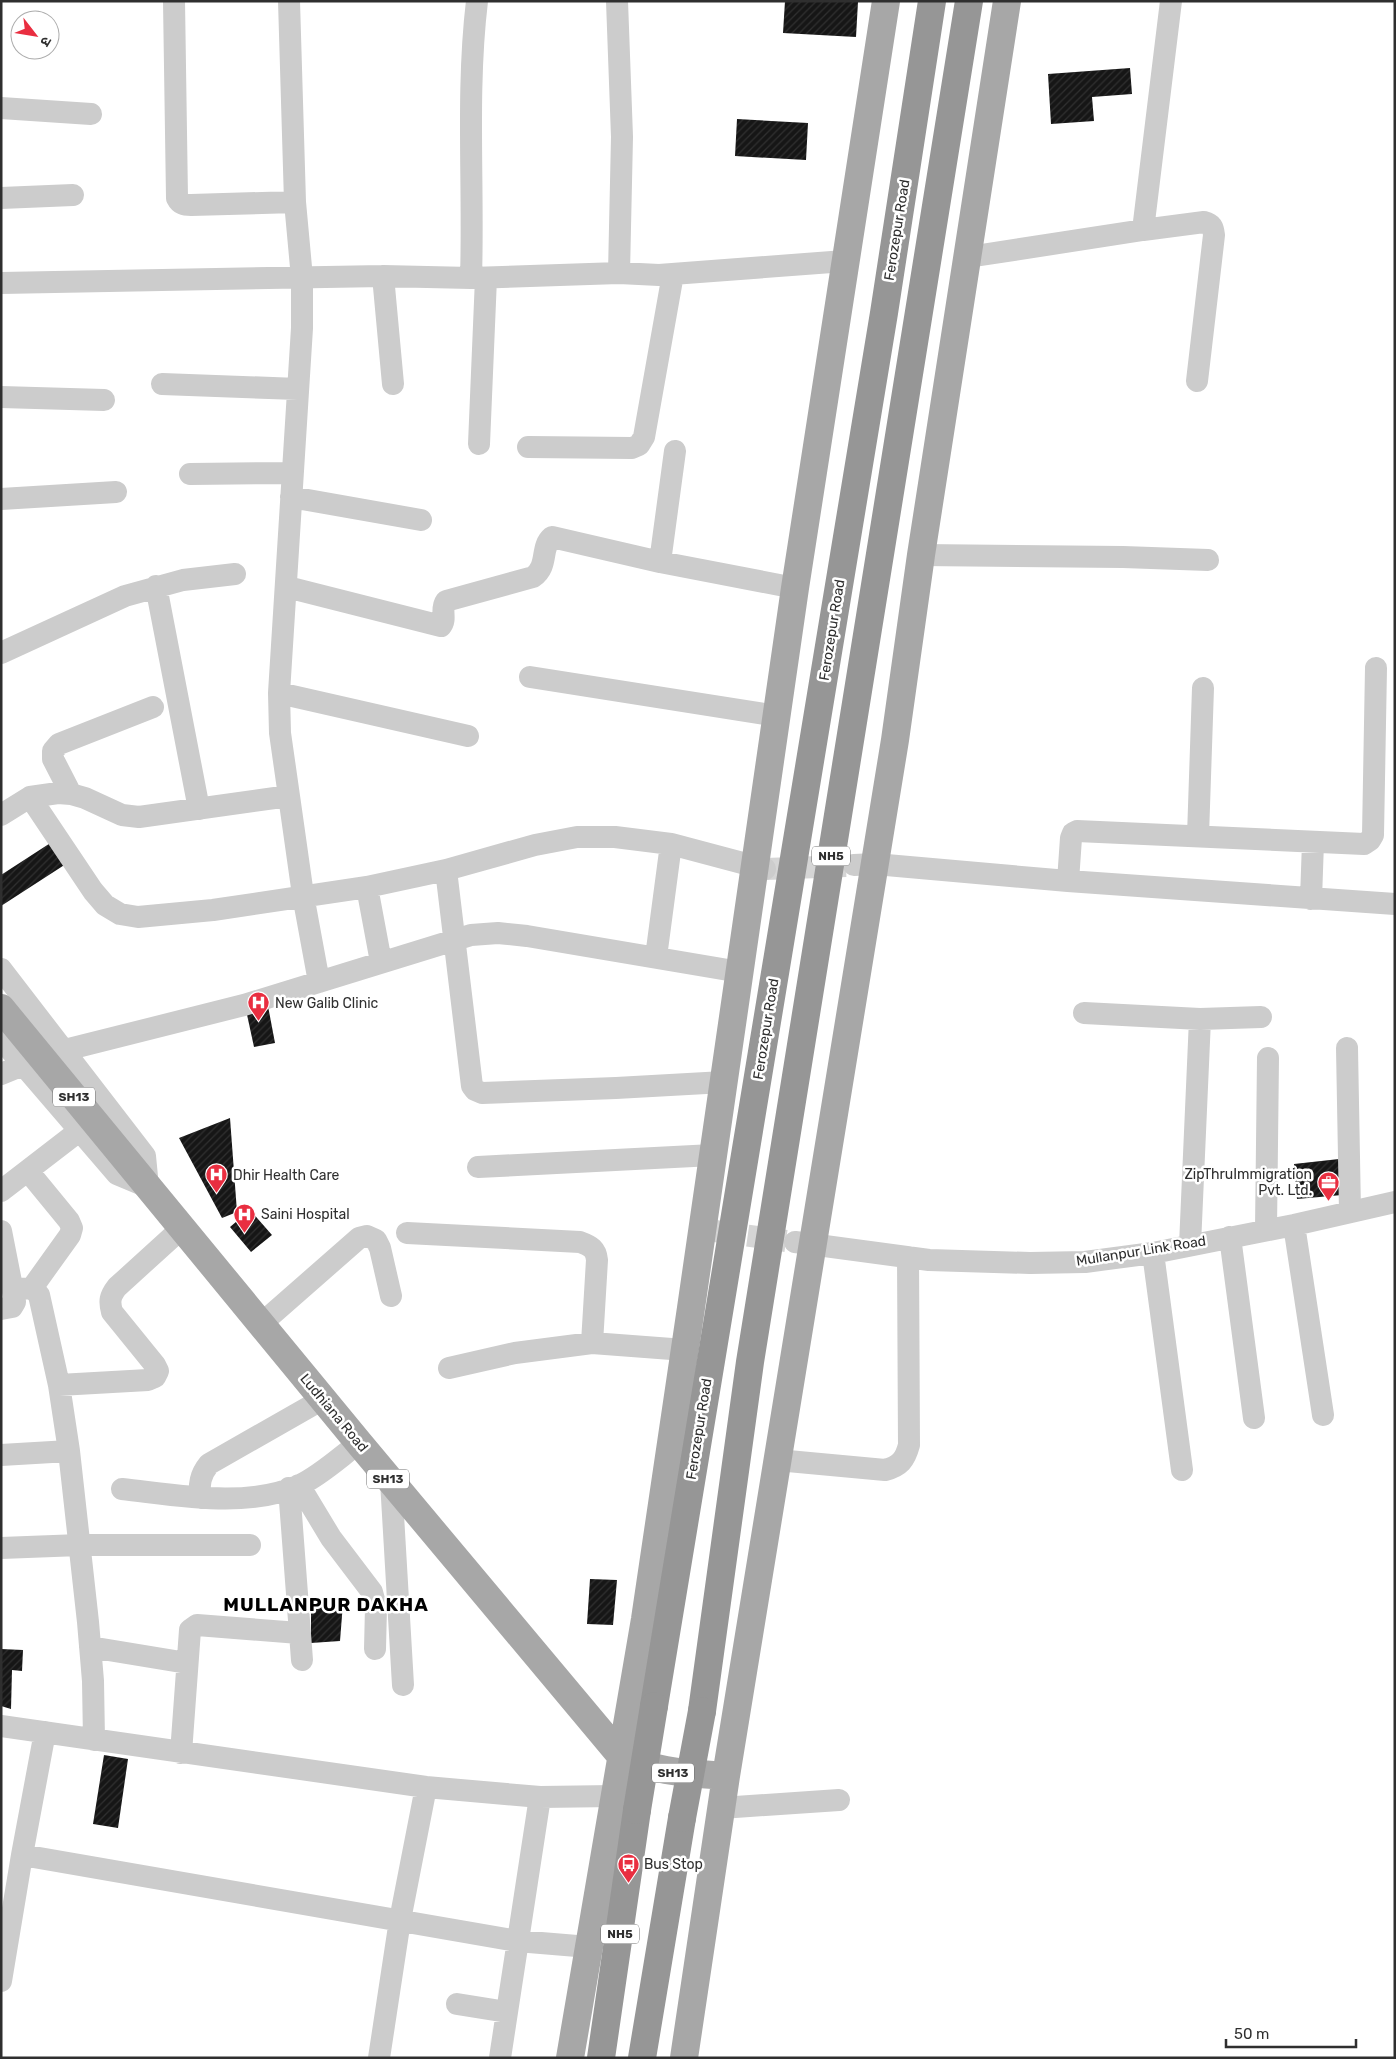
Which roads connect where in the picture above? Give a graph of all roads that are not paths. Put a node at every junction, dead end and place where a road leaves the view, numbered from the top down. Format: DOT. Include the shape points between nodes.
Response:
graph roads {
  1 [pos="174,1"];
  2 [pos="289,1"];
  3 [pos="476,1"];
  4 [pos="617,1"];
  5 [pos="886,1"];
  6 [pos="932,1"];
  7 [pos="969,1"];
  8 [pos="1007,1"];
  9 [pos="1171,1"];
  10 [pos="1,108"];
  11 [pos="91,114"];
  12 [pos="73,195"];
  13 [pos="1,198"];
  14 [pos="295,202"];
  15 [pos="1143,230"];
  16 [pos="968,257"];
  17 [pos="845,261"];
  18 [pos="619,273"];
  19 [pos="673,274"];
  20 [pos="383,276"];
  21 [pos="302,278"];
  22 [pos="479,278"];
  23 [pos="1,283"];
  24 [pos="1197,380"];
  25 [pos="162,384"];
  26 [pos="394,384"];
  27 [pos="298,389"];
  28 [pos="1,397"];
  29 [pos="104,400"];
  30 [pos="479,444"];
  31 [pos="528,447"];
  32 [pos="675,451"];
  33 [pos="292,473"];
  34 [pos="190,474"];
  35 [pos="116,492"];
  36 [pos="291,497"];
  37 [pos="1,499"];
  38 [pos="421,520"];
  39 [pos="921,555"];
  40 [pos="1208,560"];
  41 [pos="660,562"];
  42 [pos="235,574"];
  43 [pos="156,586"];
  44 [pos="287,587"];
  45 [pos="795,588"];
  46 [pos="1,653"];
  47 [pos="1376,668"];
  48 [pos="530,677"];
  49 [pos="1203,688"];
  50 [pos="279,693"];
  51 [pos="153,706"];
  52 [pos="777,716"];
  53 [pos="468,736"];
  54 [pos="71,794"];
  55 [pos="289,796"];
  56 [pos="30,798"];
  57 [pos="199,809"];
  58 [pos="1,814"];
  59 [pos="1198,836"];
  60 [pos="1313,842"];
  61 [pos="670,844"];
  62 [pos="864,865"];
  63 [pos="760,869"];
  64 [pos="446,870"];
  65 [pos="1068,881"];
  66 [pos="367,886"];
  67 [pos="303,895"];
  68 [pos="1311,898"];
  69 [pos="1395,904"];
  70 [pos="454,940"];
  71 [pos="656,957"];
  72 [pos="381,962"];
  73 [pos="1,969"];
  74 [pos="740,972"];
  75 [pos="319,982"];
  76 [pos="1,1008"];
  77 [pos="1084,1013"];
  78 [pos="1261,1018"];
  79 [pos="1200,1019"];
  80 [pos="1,1039"];
  81 [pos="1347,1048"];
  82 [pos="65,1050"];
  83 [pos="1268,1058"];
  84 [pos="22,1065"];
  85 [pos="1,1074"];
  86 [pos="724,1082"];
  87 [pos="79,1131"];
  88 [pos="714,1155"];
  89 [pos="478,1167"];
  90 [pos="28,1171"];
  91 [pos="148,1187"];
  92 [pos="1,1191"];
  93 [pos="1395,1202"];
  94 [pos="1350,1212"];
  95 [pos="1294,1225"];
  96 [pos="182,1228"];
  97 [pos="1266,1229"];
  98 [pos="1,1232"];
  99 [pos="407,1233"];
  100 [pos="1230,1237"];
  101 [pos="804,1243"];
  102 [pos="1190,1245"];
  103 [pos="1153,1252"];
  104 [pos="908,1257"];
  105 [pos="23,1288"];
  106 [pos="391,1296"];
  107 [pos="1,1309"];
  108 [pos="261,1324"];
  109 [pos="592,1343"];
  110 [pos="685,1350"];
  111 [pos="449,1368"];
  112 [pos="59,1385"];
  113 [pos="323,1399"];
  114 [pos="1323,1415"];
  115 [pos="1254,1418"];
  116 [pos="359,1443"];
  117 [pos="69,1451"];
  118 [pos="1,1456"];
  119 [pos="776,1460"];
  120 [pos="1182,1470"];
  121 [pos="391,1481"];
  122 [pos="294,1487"];
  123 [pos="122,1489"];
  124 [pos="200,1498"];
  125 [pos="80,1545"];
  126 [pos="250,1545"];
  127 [pos="1,1548"];
  128 [pos="299,1633"];
  129 [pos="90,1647"];
  130 [pos="375,1649"];
  131 [pos="302,1660"];
  132 [pos="187,1663"];
  133 [pos="404,1685"];
  134 [pos="1,1726"];
  135 [pos="45,1732"];
  136 [pos="94,1740"];
  137 [pos="181,1753"];
  138 [pos="621,1756"];
  139 [pos="726,1776"];
  140 [pos="426,1787"];
  141 [pos="614,1796"];
  142 [pos="540,1797"];
  143 [pos="839,1800"];
  144 [pos="720,1808"];
  145 [pos="22,1855"];
  146 [pos="400,1920"];
  147 [pos="517,1941"];
  148 [pos="588,1947"];
  149 [pos="1,1981"];
  150 [pos="457,2004"];
  151 [pos="506,2012"];
  152 [pos="379,2058"];
  153 [pos="500,2058"];
  154 [pos="570,2058"];
  155 [pos="601,2058"];
  156 [pos="642,2058"];
  157 [pos="684,2058"];
  1 -- 14 [label="street" via="179,202 191,205"];
  2 -- 14 [label="street"];
  3 -- 22 [label="street" via="472,88"];
  4 -- 18 [label="street" via="622,137"];
  5 -- 17 [label="main road"];
  6 -- 155 [label="highway, Ferozepur Road / NH5, bridge" via="884,312 637,1810"];
  7 -- 156 [label="highway, NH5, bridge" via="750,1362 702,1711"];
  8 -- 16 [label="main road"];
  9 -- 15 [label="street"];
  10 -- 11 [label="street"];
  12 -- 13 [label="street"];
  14 -- 21 [label="street"];
  15 -- 16 [label="street"];
  15 -- 24 [label="street" via="1204,222 1213,228"];
  16 -- 39 [label="main road"];
  17 -- 19 [label="street"];
  17 -- 45 [label="main road"];
  18 -- 19 [label="street"];
  18 -- 22 [label="street"];
  19 -- 31 [label="street" via="644,437 639,445 632,448"];
  20 -- 21 [label="street"];
  20 -- 22 [label="street"];
  20 -- 26 [label="street"];
  21 -- 23 [label="street"];
  21 -- 27 [label="street"];
  22 -- 30 [label="street"];
  25 -- 27 [label="street"];
  27 -- 33 [label="street"];
  28 -- 29 [label="street"];
  32 -- 41 [label="street"];
  33 -- 34 [label="street"];
  33 -- 36 [label="street"];
  35 -- 37 [label="street"];
  36 -- 38 [label="street"];
  36 -- 44 [label="street"];
  39 -- 40 [label="street"];
  39 -- 62 [label="main road" via="900,708"];
  41 -- 44 [label="street" via="552,537 547,542 540,572 533,577 446,601 443,624 438,626"];
  41 -- 45 [label="street"];
  42 -- 43 [label="street"];
  43 -- 46 [label="street" via="125,596"];
  43 -- 57 [label="street"];
  44 -- 50 [label="street"];
  45 -- 52 [label="main road"];
  47 -- 60 [label="street" via="1373,835 1364,844"];
  48 -- 52 [label="street"];
  49 -- 59 [label="street"];
  50 -- 53 [label="street"];
  50 -- 55 [label="street" via="280,733"];
  51 -- 54 [label="street" via="59,744 53,751 53,759"];
  52 -- 63 [label="main road"];
  54 -- 56 [label="street"];
  54 -- 57 [label="street" via="122,815 139,817"];
  55 -- 57 [label="street"];
  55 -- 67 [label="street"];
  56 -- 58 [label="street"];
  56 -- 67 [label="street" via="93,891 105,905 120,914 138,916 214,910"];
  59 -- 60 [label="street"];
  59 -- 65 [label="street" via="1077,831 1070,838"];
  60 -- 68 [label="street"];
  61 -- 63 [label="street"];
  61 -- 64 [label="street" via="615,837 577,837 535,845"];
  61 -- 71 [label="street"];
  62 -- 65 [label="street"];
  62 -- 101 [label="main road"];
  63 -- 74 [label="main road"];
  64 -- 66 [label="street"];
  64 -- 70 [label="street"];
  65 -- 68 [label="street"];
  66 -- 67 [label="street"];
  66 -- 72 [label="street"];
  67 -- 75 [label="street"];
  68 -- 69 [label="street"];
  70 -- 71 [label="street" via="498,933"];
  70 -- 72 [label="street"];
  70 -- 86 [label="street" via="475,1090 482,1093"];
  71 -- 74 [label="street"];
  72 -- 75 [label="street"];
  73 -- 82 [label="street"];
  74 -- 86 [label="main road"];
  75 -- 82 [label="street" via="192,1019"];
  76 -- 91 [label="main road, Ludhiana Road / SH13"];
  77 -- 79 [label="street"];
  78 -- 79 [label="street"];
  79 -- 102 [label="street"];
  80 -- 84 [label="street"];
  81 -- 94 [label="street"];
  82 -- 91 [label="street" via="145,1156"];
  83 -- 97 [label="street"];
  84 -- 85 [label="street"];
  84 -- 87 [label="street"];
  86 -- 88 [label="main road"];
  87 -- 90 [label="street"];
  87 -- 91 [label="street" via="117,1174"];
  88 -- 89 [label="street"];
  88 -- 110 [label="main road" via="709,1230"];
  90 -- 92 [label="street"];
  90 -- 105 [label="street" via="70,1221 72,1228 70,1235"];
  91 -- 96 [label="main road, Ludhiana Road / SH13"];
  93 -- 94 [label="street, Mullanpur Link Road"];
  94 -- 95 [label="street, Mullanpur Link Road"];
  95 -- 97 [label="street, Mullanpur Link Road"];
  95 -- 114 [label="street"];
  96 -- 108 [label="main road, Ludhiana Road / SH13"];
  96 -- 112 [label="street" via="117,1287 109,1302 112,1312 155,1365 158,1371 155,1377"];
  97 -- 100 [label="street, Mullanpur Link Road"];
  98 -- 105 [label="street"];
  99 -- 109 [label="street" via="580,1242 590,1246 596,1252 597,1260"];
  100 -- 102 [label="street, Mullanpur Link Road"];
  100 -- 115 [label="street"];
  101 -- 104 [label="street, Mullanpur Link Road"];
  101 -- 119 [label="main road"];
  102 -- 103 [label="street, Mullanpur Link Road"];
  103 -- 104 [label="street, Mullanpur Link Road" via="1085,1262 1030,1263"];
  103 -- 120 [label="street"];
  104 -- 119 [label="street" via="909,1445 906,1457 897,1466 885,1470"];
  105 -- 107 [label="street" via="14,1305"];
  105 -- 112 [label="street" via="39,1295"];
  106 -- 108 [label="street" via="380,1248 376,1240 367,1236 359,1238"];
  108 -- 113 [label="main road, Ludhiana Road / SH13"];
  109 -- 110 [label="street"];
  109 -- 111 [label="street" via="515,1352"];
  110 -- 138 [label="main road"];
  112 -- 117 [label="street"];
  113 -- 116 [label="main road, Ludhiana Road / SH13"];
  113 -- 124 [label="street" via="209,1464 199,1483"];
  116 -- 121 [label="main road, Ludhiana Road / SH13"];
  116 -- 122 [label="street"];
  117 -- 118 [label="street"];
  117 -- 125 [label="street"];
  119 -- 139 [label="main road"];
  121 -- 133 [label="street"];
  121 -- 138 [label="main road, Ludhiana Road / SH13"];
  122 -- 124 [label="street" via="238,1499"];
  122 -- 128 [label="street"];
  122 -- 130 [label="street" via="372,1592 376,1607"];
  123 -- 124 [label="street"];
  125 -- 126 [label="street"];
  125 -- 127 [label="street"];
  125 -- 129 [label="street"];
  128 -- 131 [label="street"];
  128 -- 132 [label="street" via="197,1625 190,1630"];
  129 -- 132 [label="street"];
  129 -- 136 [label="street"];
  132 -- 137 [label="street"];
  134 -- 135 [label="street"];
  135 -- 136 [label="street"];
  135 -- 145 [label="street"];
  136 -- 137 [label="street"];
  137 -- 140 [label="street"];
  138 -- 139 [label="main road, Ludhiana Road / SH13" via="672,1772"];
  138 -- 141 [label="main road"];
  139 -- 144 [label="main road"];
  140 -- 142 [label="street"];
  140 -- 146 [label="street"];
  141 -- 142 [label="street"];
  141 -- 148 [label="main road"];
  142 -- 147 [label="street"];
  143 -- 144 [label="street"];
  144 -- 157 [label="main road"];
  145 -- 146 [label="street"];
  145 -- 149 [label="street"];
  146 -- 147 [label="street"];
  146 -- 152 [label="street"];
  147 -- 148 [label="street"];
  147 -- 151 [label="street"];
  148 -- 154 [label="main road"];
  150 -- 151 [label="street"];
  151 -- 153 [label="street"];
}
